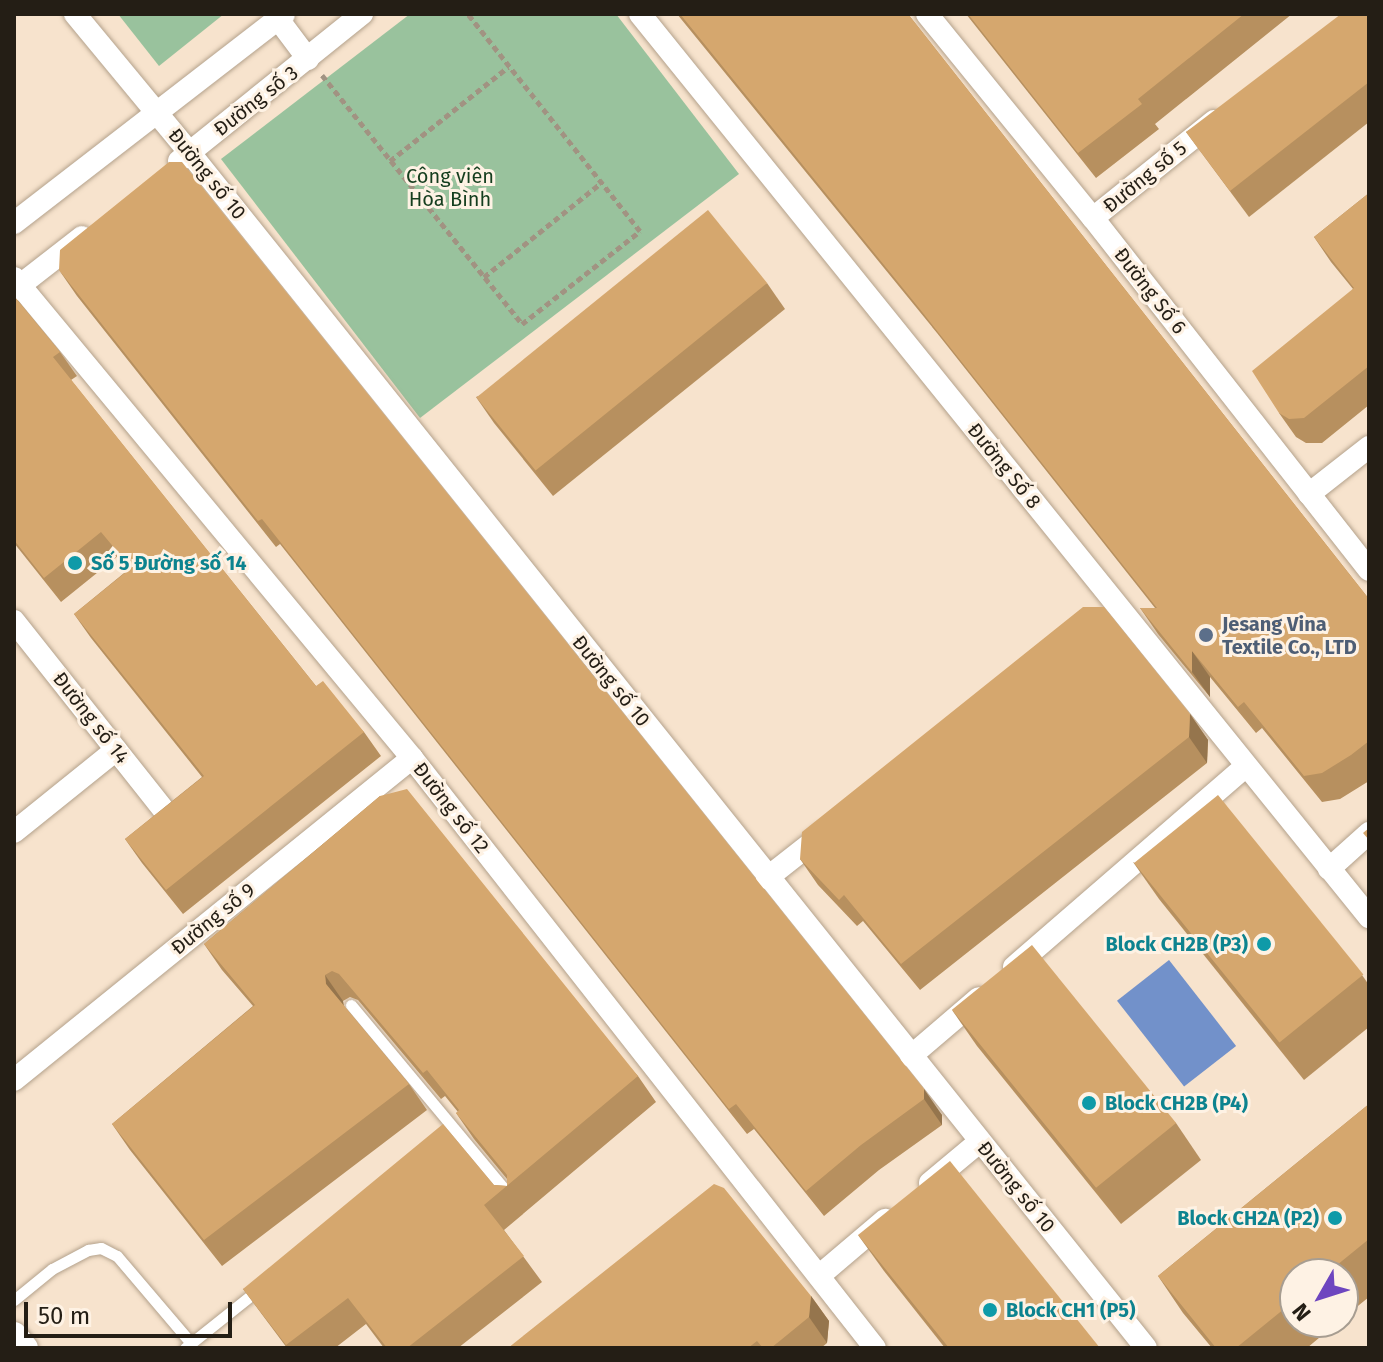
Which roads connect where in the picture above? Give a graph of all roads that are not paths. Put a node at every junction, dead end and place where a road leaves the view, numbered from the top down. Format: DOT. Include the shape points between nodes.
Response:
graph roads {
  1 [pos="75,14"];
  2 [pos="362,14"];
  3 [pos="640,14"];
  4 [pos="927,14"];
  5 [pos="281,17"];
  6 [pos="308,59"];
  7 [pos="157,111"];
  8 [pos="1226,111"];
  9 [pos="190,153"];
  10 [pos="166,172"];
  11 [pos="1093,218"];
  12 [pos="106,219"];
  13 [pos="14,223"];
  14 [pos="16,284"];
  15 [pos="1369,447"];
  16 [pos="1309,494"];
  17 [pos="1369,570"];
  18 [pos="14,621"];
  19 [pos="116,750"];
  20 [pos="412,758"];
  21 [pos="1246,766"];
  22 [pos="168,815"];
  23 [pos="842,819"];
  24 [pos="14,832"];
  25 [pos="1369,833"];
  26 [pos="1329,869"];
  27 [pos="767,878"];
  28 [pos="1369,917"];
  29 [pos="351,1005"];
  30 [pos="911,1056"];
  31 [pos="14,1080"];
  32 [pos="456,1132"];
  33 [pos="444,1141"];
  34 [pos="979,1142"];
  35 [pos="519,1206"];
  36 [pos="819,1276"];
  37 [pos="264,1285"];
  38 [pos="14,1300"];
  39 [pos="14,1335"];
  40 [pos="188,1345"];
  41 [pos="869,1346"];
  42 [pos="25,1348"];
  43 [pos="1146,1348"];
  1 -- 7 [label="street, Đường số 10"];
  2 -- 6 [label="street, Đường số 3"];
  3 -- 21 [label="street, Đường Số 8" via="1108,609"];
  4 -- 11 [label="street, Đường Số 6"];
  5 -- 6 [label="street, Đường số 3"];
  5 -- 7 [label="street, Đường số 3"];
  6 -- 9 [label="street, Đường số 3"];
  7 -- 9 [label="street, Đường số 10"];
  7 -- 13 [label="street, Đường số 3"];
  8 -- 11 [label="street, Đường số 5"];
  9 -- 10 [label="street, Đường số 3"];
  9 -- 27 [label="street, Đường số 10"];
  11 -- 16 [label="street, Đường Số 6"];
  12 -- 14 [label="street"];
  14 -- 20 [label="street, Đường số 12"];
  15 -- 16 [label="street"];
  16 -- 17 [label="street, Đường Số 6"];
  18 -- 19 [label="street, Đường số 14"];
  19 -- 22 [label="street, Đường số 14"];
  19 -- 24 [label="street"];
  20 -- 31 [label="street, Đường số 9"];
  20 -- 36 [label="street, Đường số 12" via="739,1188"];
  21 -- 26 [label="street, Đường Số 8"];
  21 -- 30 [label="street"];
  23 -- 27 [label="street"];
  25 -- 26 [label="street"];
  26 -- 28 [label="street, Đường Số 8"];
  27 -- 30 [label="street, Đường số 10"];
  29 -- 32 [label="lane"];
  30 -- 34 [label="street, Đường số 10"];
  32 -- 33 [label="lane"];
  32 -- 35 [label="lane"];
  34 -- 36 [label="street"];
  34 -- 43 [label="street, Đường số 10"];
  36 -- 41 [label="street, Đường số 12"];
  37 -- 40 [label="lane"];
  38 -- 40 [label="lane" via="52,1269 101,1248 117,1256"];
  39 -- 42 [label="street"];
}
